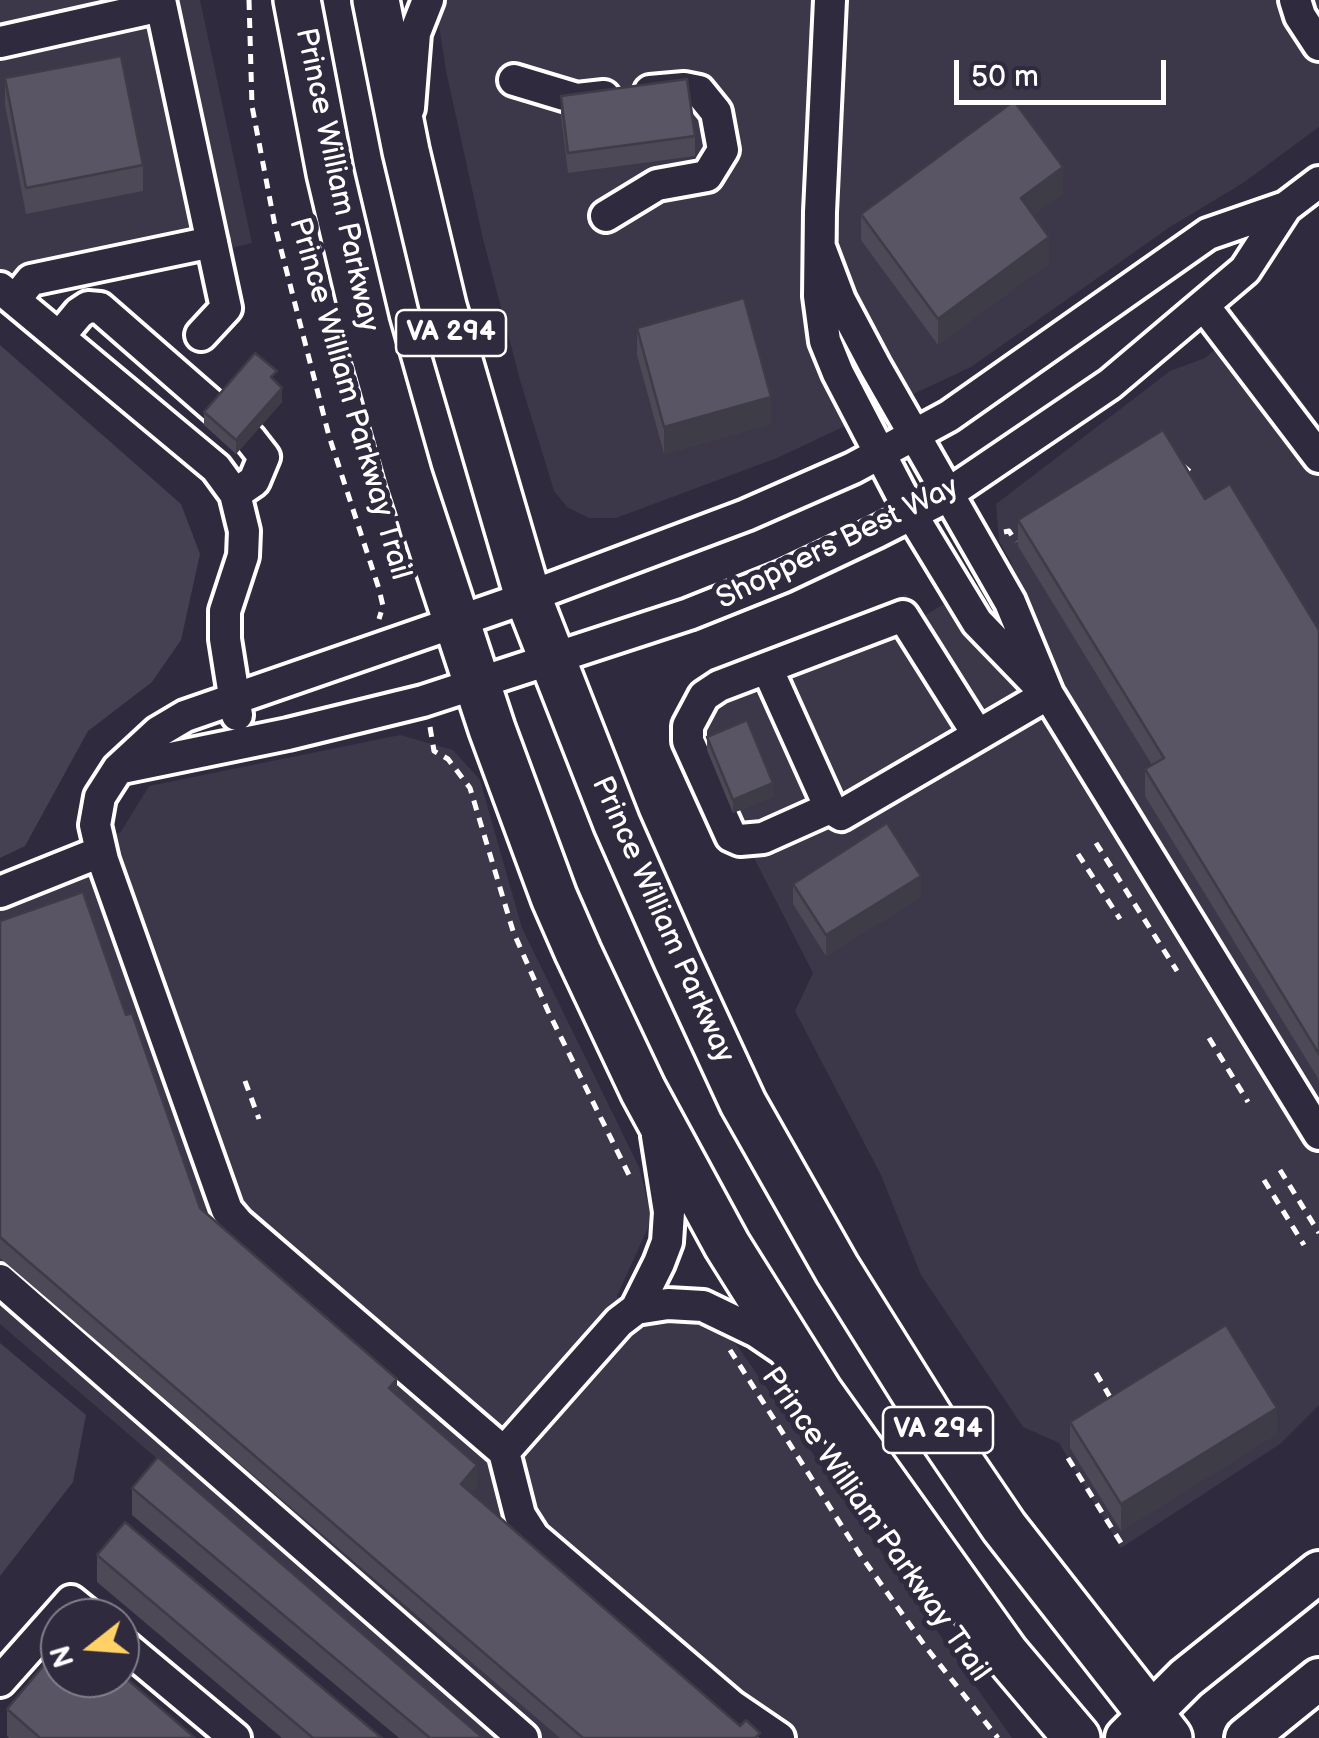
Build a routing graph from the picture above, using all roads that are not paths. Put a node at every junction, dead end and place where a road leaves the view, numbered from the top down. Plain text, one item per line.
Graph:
1 (297, 0) edge
2 (376, 0) edge
3 (428, 0) edge
4 (830, 0) edge
5 (1295, 0) edge
6 (160, 3) edge
7 (0, 42) edge
8 (1319, 45) edge
9 (514, 80) dead end
10 (406, 151) junction
11 (1319, 182) edge
12 (1286, 207) junction
13 (606, 216) dead end
14 (212, 242) junction
15 (820, 247) junction
16 (8, 294) edge
17 (1205, 307) junction
18 (202, 335) dead end
19 (59, 337) junction
20 (218, 410) edge
21 (914, 436) junction
22 (250, 438) edge
23 (880, 454) junction
24 (1319, 456) edge
25 (235, 494) junction
26 (948, 495) junction
27 (912, 514) junction
28 (528, 597) junction
29 (457, 622) junction
30 (552, 659) junction
31 (767, 668) junction
32 (477, 682) junction
33 (1048, 694) junction
34 (232, 700) junction
35 (978, 736) junction
36 (244, 742) junction
37 (118, 769) junction
38 (830, 808) junction
39 (100, 852) junction
40 (0, 892) edge
41 (650, 1104) junction
42 (1319, 1134) edge
43 (0, 1280) edge
44 (636, 1309) junction
45 (800, 1362) junction
46 (504, 1452) junction
47 (1319, 1572) edge
48 (40, 1636) edge
49 (140, 1659) edge
50 (1319, 1678) edge
51 (0, 1681) edge
52 (1148, 1730) edge
53 (236, 1738) edge
54 (523, 1738) edge
55 (779, 1738) edge
56 (1077, 1738) edge
57 (1246, 1738) edge

1 - 29 highway, Prince William Parkway / VA 294
2 - 10 highway, Prince William Parkway / VA 294
3 - 10 street
4 - 15 street
5 - 8 street
6 - 7 street
6 - 14 street
9 - 13 street
10 - 28 highway, Prince William Parkway / VA 294
11 - 12 street, Shoppers Best Way
12 - 17 street, Shoppers Best Way
12 - 21 street, Shoppers Best Way
14 - 16 street
14 - 18 street
15 - 21 street
15 - 23 street
16 - 19 street
17 - 24 street
17 - 26 street, Shoppers Best Way
19 - 20 street
19 - 25 street
21 - 23 street, Shoppers Best Way
21 - 26 street
22 - 25 street
23 - 27 street
23 - 28 street, Shoppers Best Way
25 - 34 street
26 - 27 street, Shoppers Best Way
26 - 33 street
27 - 30 street, Shoppers Best Way
27 - 33 street
28 - 29 street, Shoppers Best Way
28 - 30 highway, Prince William Parkway / VA 294
29 - 32 highway, Prince William Parkway / VA 294
29 - 34 street, Shoppers Best Way
30 - 32 street, Shoppers Best Way
30 - 52 highway, Prince William Parkway / VA 294
31 - 35 street
31 - 38 street
31 - 38 street
32 - 36 street, Shoppers Best Way
32 - 41 highway, Prince William Parkway / VA 294
33 - 35 street
33 - 42 street
34 - 36 street
34 - 37 street, Shoppers Best Way
35 - 38 street
36 - 37 street, Shoppers Best Way
37 - 39 street
39 - 40 street
39 - 46 street
41 - 44 street
41 - 45 highway, Prince William Parkway / VA 294
43 - 54 street
44 - 45 street
44 - 46 street
45 - 56 highway, Prince William Parkway / VA 294
46 - 55 street
47 - 52 main road
48 - 51 street
49 - 53 street
50 - 57 main road

